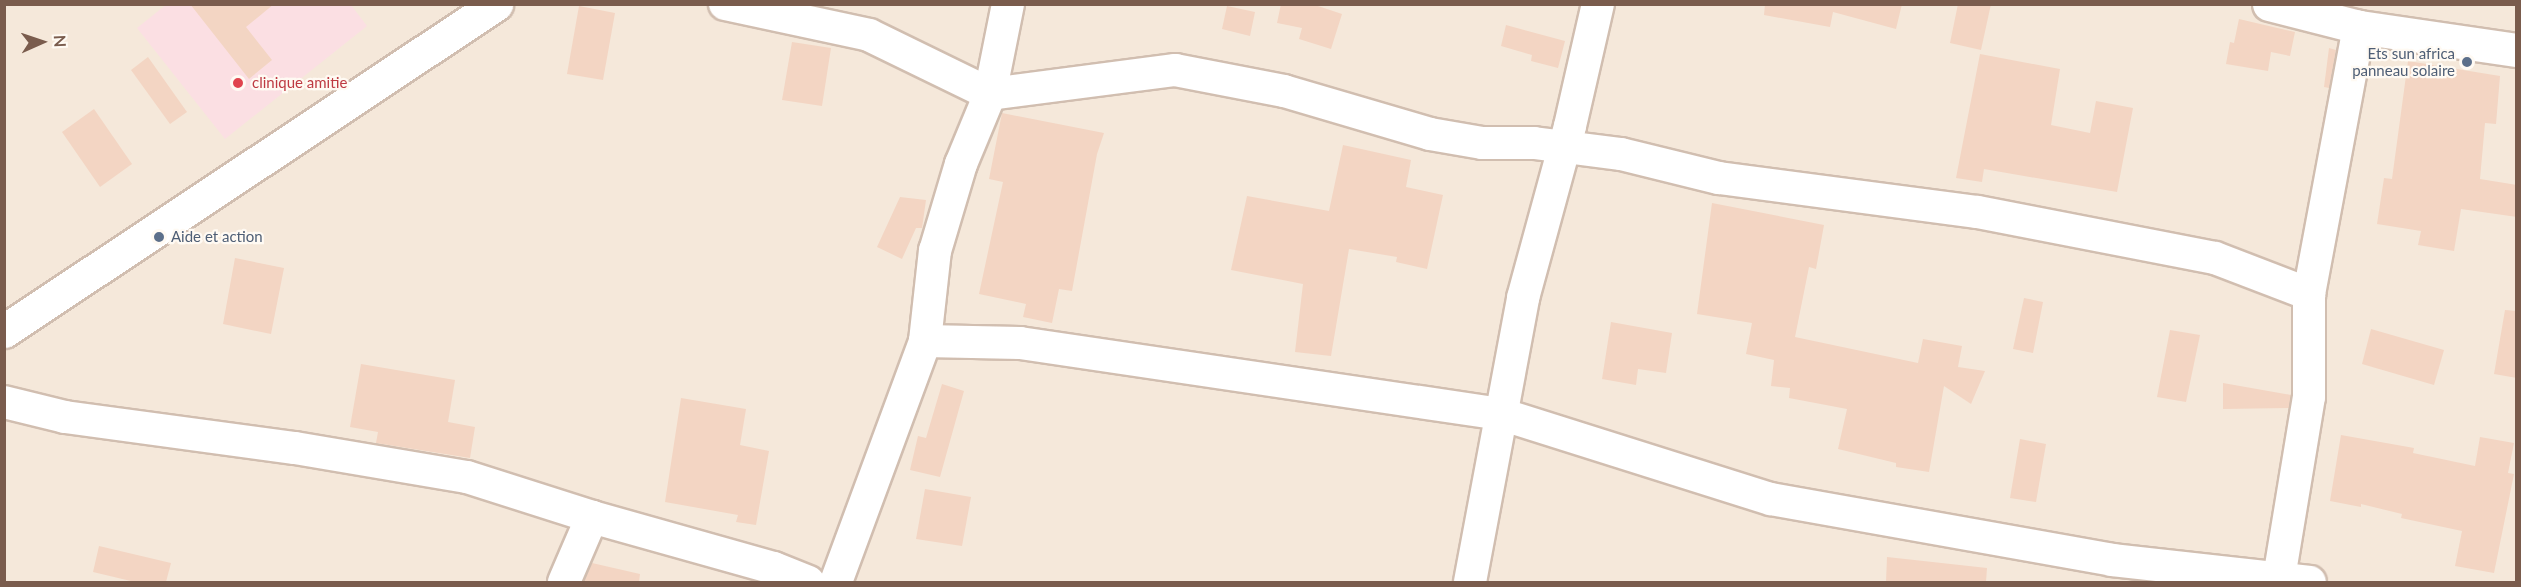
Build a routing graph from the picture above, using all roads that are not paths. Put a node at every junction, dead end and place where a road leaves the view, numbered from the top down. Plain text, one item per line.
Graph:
1 (496, 4) edge
2 (725, 4) edge
3 (1008, 4) edge
4 (1598, 4) edge
5 (2269, 4) edge
6 (2359, 27) junction
7 (2517, 50) edge
8 (990, 94) junction
9 (1562, 146) junction
10 (2309, 294) junction
11 (4, 331) edge
12 (925, 341) junction
13 (4, 402) edge
14 (1501, 414) junction
15 (592, 517) junction
16 (2229, 578) edge
17 (2279, 578) junction
18 (564, 582) edge
19 (808, 582) edge
20 (836, 582) edge
21 (1470, 582) edge
22 (2310, 582) edge

1 - 11 street
2 - 8 street
3 - 8 street
4 - 9 street
5 - 6 street
6 - 7 street
6 - 10 street
8 - 9 street
8 - 12 street
9 - 10 street
9 - 14 street
10 - 17 street
12 - 14 street
12 - 20 street
13 - 15 street
14 - 16 street
14 - 21 street
15 - 18 street
15 - 19 street
16 - 17 street
17 - 22 street

